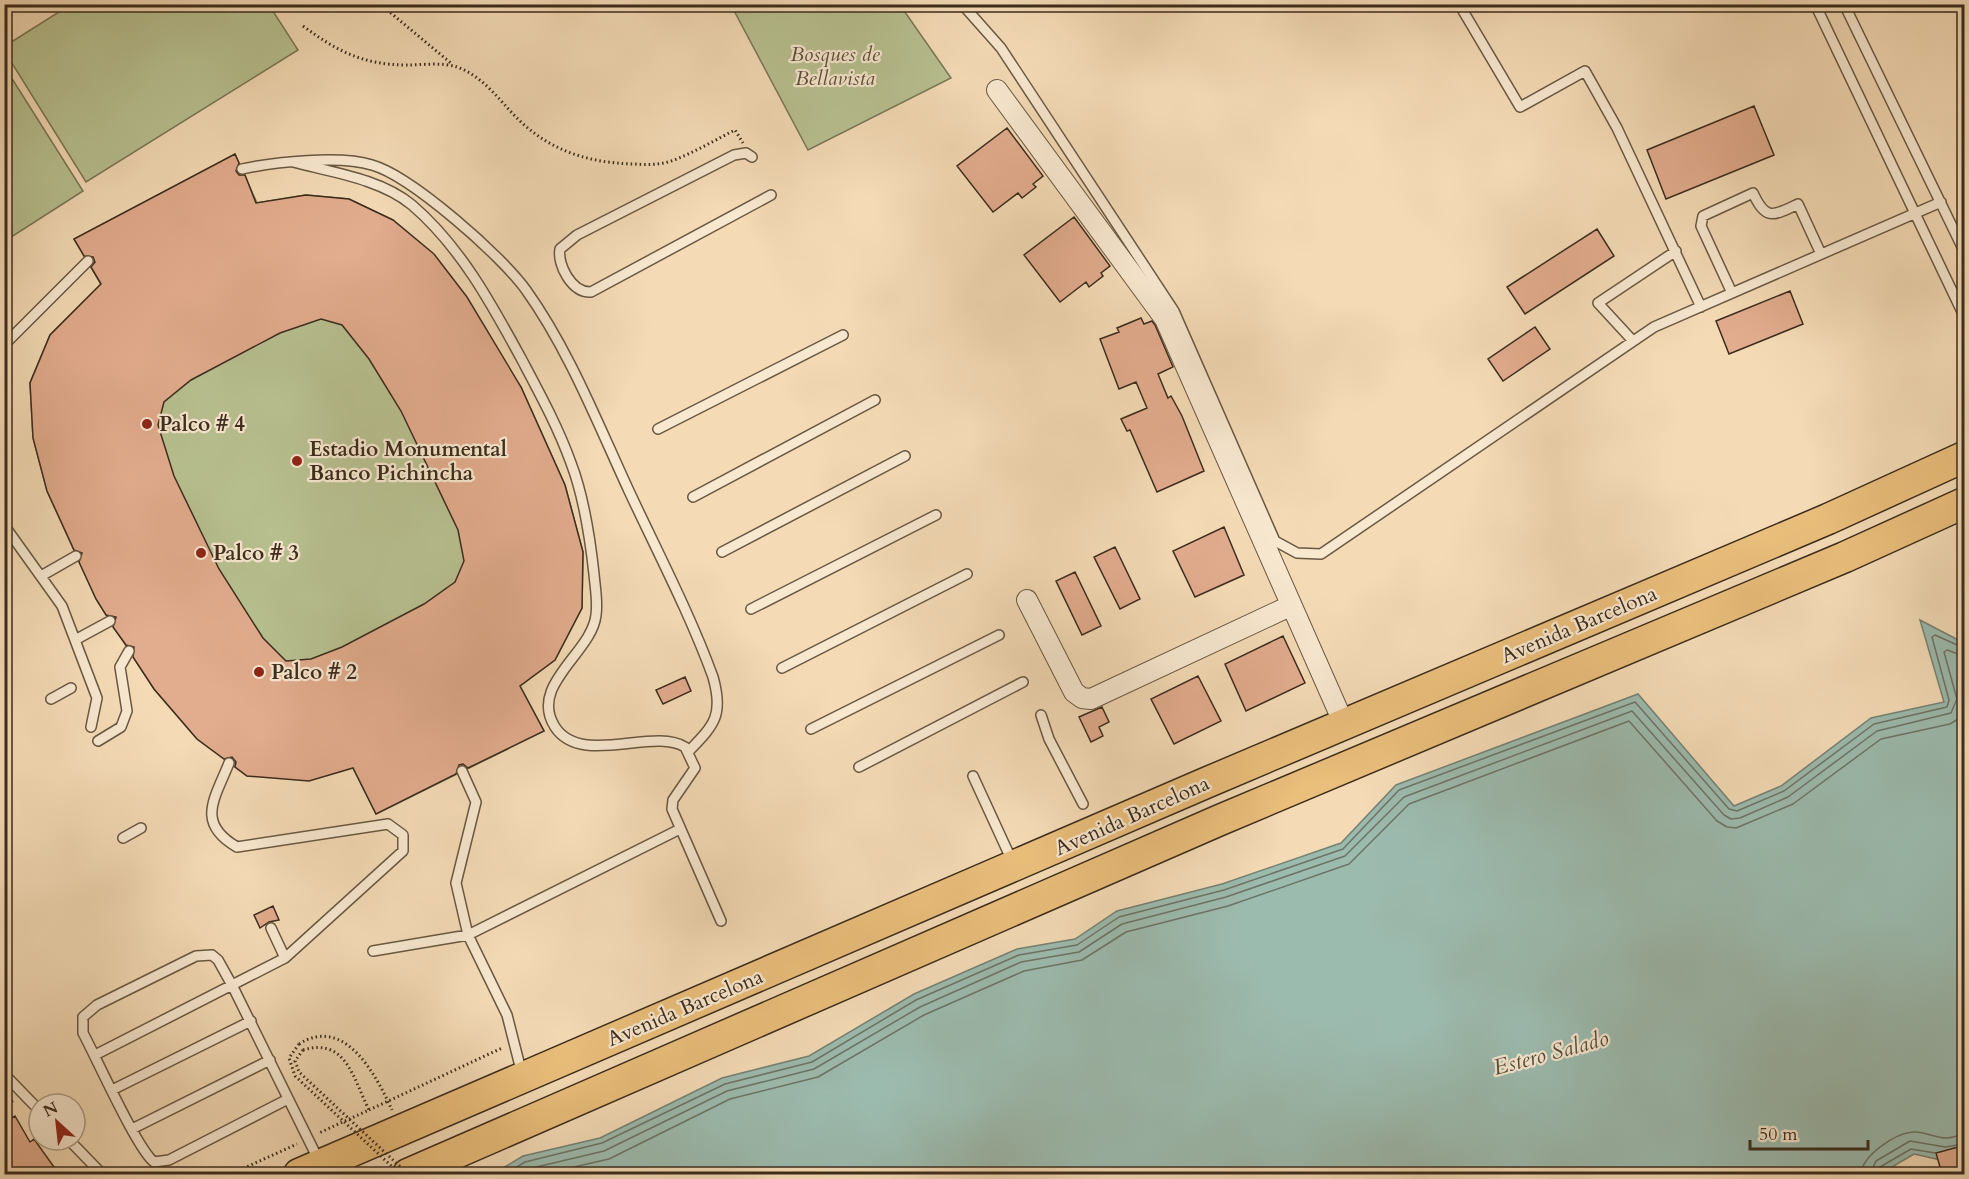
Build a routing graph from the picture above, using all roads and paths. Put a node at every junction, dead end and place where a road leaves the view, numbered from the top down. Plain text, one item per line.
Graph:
1 (380, 4) edge
2 (962, 4) edge
3 (1459, 4) edge
4 (1815, 4) edge
5 (1844, 4) edge
6 (303, 26) dead end
7 (454, 66) junction
8 (997, 90) dead end
9 (752, 157) joint
10 (293, 162) junction
11 (242, 169) dead end
12 (771, 195) dead end
13 (1941, 202) junction
14 (1916, 212) junction
15 (1676, 251) junction
16 (1965, 251) edge
17 (1821, 254) junction
18 (88, 261) dead end
19 (1732, 293) junction
20 (1701, 307) junction
21 (1965, 316) edge
22 (843, 334) dead end
23 (1633, 341) junction
24 (4, 345) edge
25 (875, 400) dead end
26 (658, 429) dead end
27 (905, 456) dead end
28 (1965, 457) edge
29 (693, 497) dead end
30 (1965, 502) edge
31 (936, 515) dead end
32 (4, 525) edge
33 (722, 552) dead end
34 (76, 556) dead end
35 (967, 574) dead end
36 (40, 576) junction
37 (1028, 600) dead end
38 (1290, 606) junction
39 (751, 609) dead end
40 (110, 621) dead end
41 (999, 635) dead end
42 (75, 640) junction
43 (129, 651) dead end
44 (782, 668) dead end
45 (1023, 682) dead end
46 (71, 688) dead end
47 (51, 699) dead end
48 (1041, 715) dead end
49 (1344, 724) junction
50 (91, 727) dead end
51 (811, 729) dead end
52 (98, 741) dead end
53 (688, 752) junction
54 (229, 763) dead end
55 (859, 767) dead end
56 (462, 771) dead end
57 (973, 776) dead end
58 (1208, 782) junction
59 (1165, 802) junction
60 (1083, 804) dead end
61 (1220, 820) junction
62 (141, 828) dead end
63 (680, 829) junction
64 (123, 838) dead end
65 (1178, 839) junction
66 (1015, 868) junction
67 (721, 921) dead end
68 (271, 928) dead end
69 (468, 935) junction
70 (373, 951) dead end
71 (285, 958) junction
72 (777, 970) junction
73 (746, 982) junction
74 (233, 987) junction
75 (793, 1005) junction
76 (758, 1020) junction
77 (251, 1021) junction
78 (502, 1048) dead end
79 (95, 1055) junction
80 (270, 1060) junction
81 (560, 1062) junction
82 (4, 1074) edge
83 (523, 1077) junction
84 (112, 1090) junction
85 (27, 1098) edge
86 (288, 1100) junction
87 (388, 1101) junction
88 (570, 1103) junction
89 (369, 1110) junction
90 (393, 1112) dead end
91 (538, 1118) junction
92 (132, 1129) junction
93 (307, 1139) junction
94 (81, 1152) edge
95 (321, 1169) edge
96 (102, 1174) edge
97 (231, 1174) edge
98 (400, 1174) edge
99 (408, 1174) edge

1 - 7 path
2 - 23 lane
3 - 15 lane
4 - 14 lane
5 - 13 lane
6 - 7 path
7 - 9 path
8 - 38 street
9 - 12 lane
10 - 11 lane
10 - 53 lane
10 - 53 lane
13 - 14 lane
13 - 16 lane
14 - 17 lane
14 - 21 lane
15 - 20 lane
15 - 23 lane
17 - 19 lane
17 - 19 lane
18 - 24 lane
19 - 20 lane
20 - 23 lane
22 - 26 lane
25 - 29 lane
27 - 33 lane
28 - 49 main road, Avenida Barcelona
30 - 61 main road, Avenida Barcelona
31 - 39 lane
32 - 36 lane
34 - 36 lane
35 - 44 lane
36 - 42 lane
37 - 38 street
38 - 49 street
40 - 42 lane
41 - 51 lane
42 - 50 lane
43 - 52 lane
45 - 55 lane
46 - 47 lane
48 - 60 lane
49 - 58 main road, Avenida Barcelona
53 - 63 lane
54 - 71 lane
56 - 69 lane
57 - 66 lane
58 - 59 main road, Avenida Barcelona
58 - 61 main road
59 - 65 main road
59 - 66 main road, Avenida Barcelona
61 - 65 main road, Avenida Barcelona
62 - 64 lane
63 - 67 lane
63 - 69 lane
65 - 75 main road, Avenida Barcelona
66 - 72 main road, Avenida Barcelona
68 - 71 lane
69 - 70 lane
69 - 83 lane
71 - 74 lane
72 - 73 main road, Avenida Barcelona
72 - 75 main road
73 - 76 main road
73 - 81 main road, Avenida Barcelona
74 - 77 lane
74 - 79 lane
74 - 79 lane
75 - 76 main road, Avenida Barcelona
76 - 88 main road, Avenida Barcelona
77 - 80 lane
77 - 84 lane
78 - 87 path
79 - 84 lane
80 - 86 lane
80 - 92 lane
81 - 83 main road, Avenida Barcelona
81 - 88 main road
82 - 85 lane
83 - 91 main road
83 - 95 main road, Avenida Barcelona
84 - 92 lane
86 - 92 lane
86 - 93 lane
87 - 89 path
87 - 90 path
87 - 98 path, bridge
88 - 91 main road, Avenida Barcelona
89 - 93 path
89 - 99 path, bridge
91 - 99 main road, Avenida Barcelona
93 - 95 lane
93 - 97 path
94 - 96 lane

